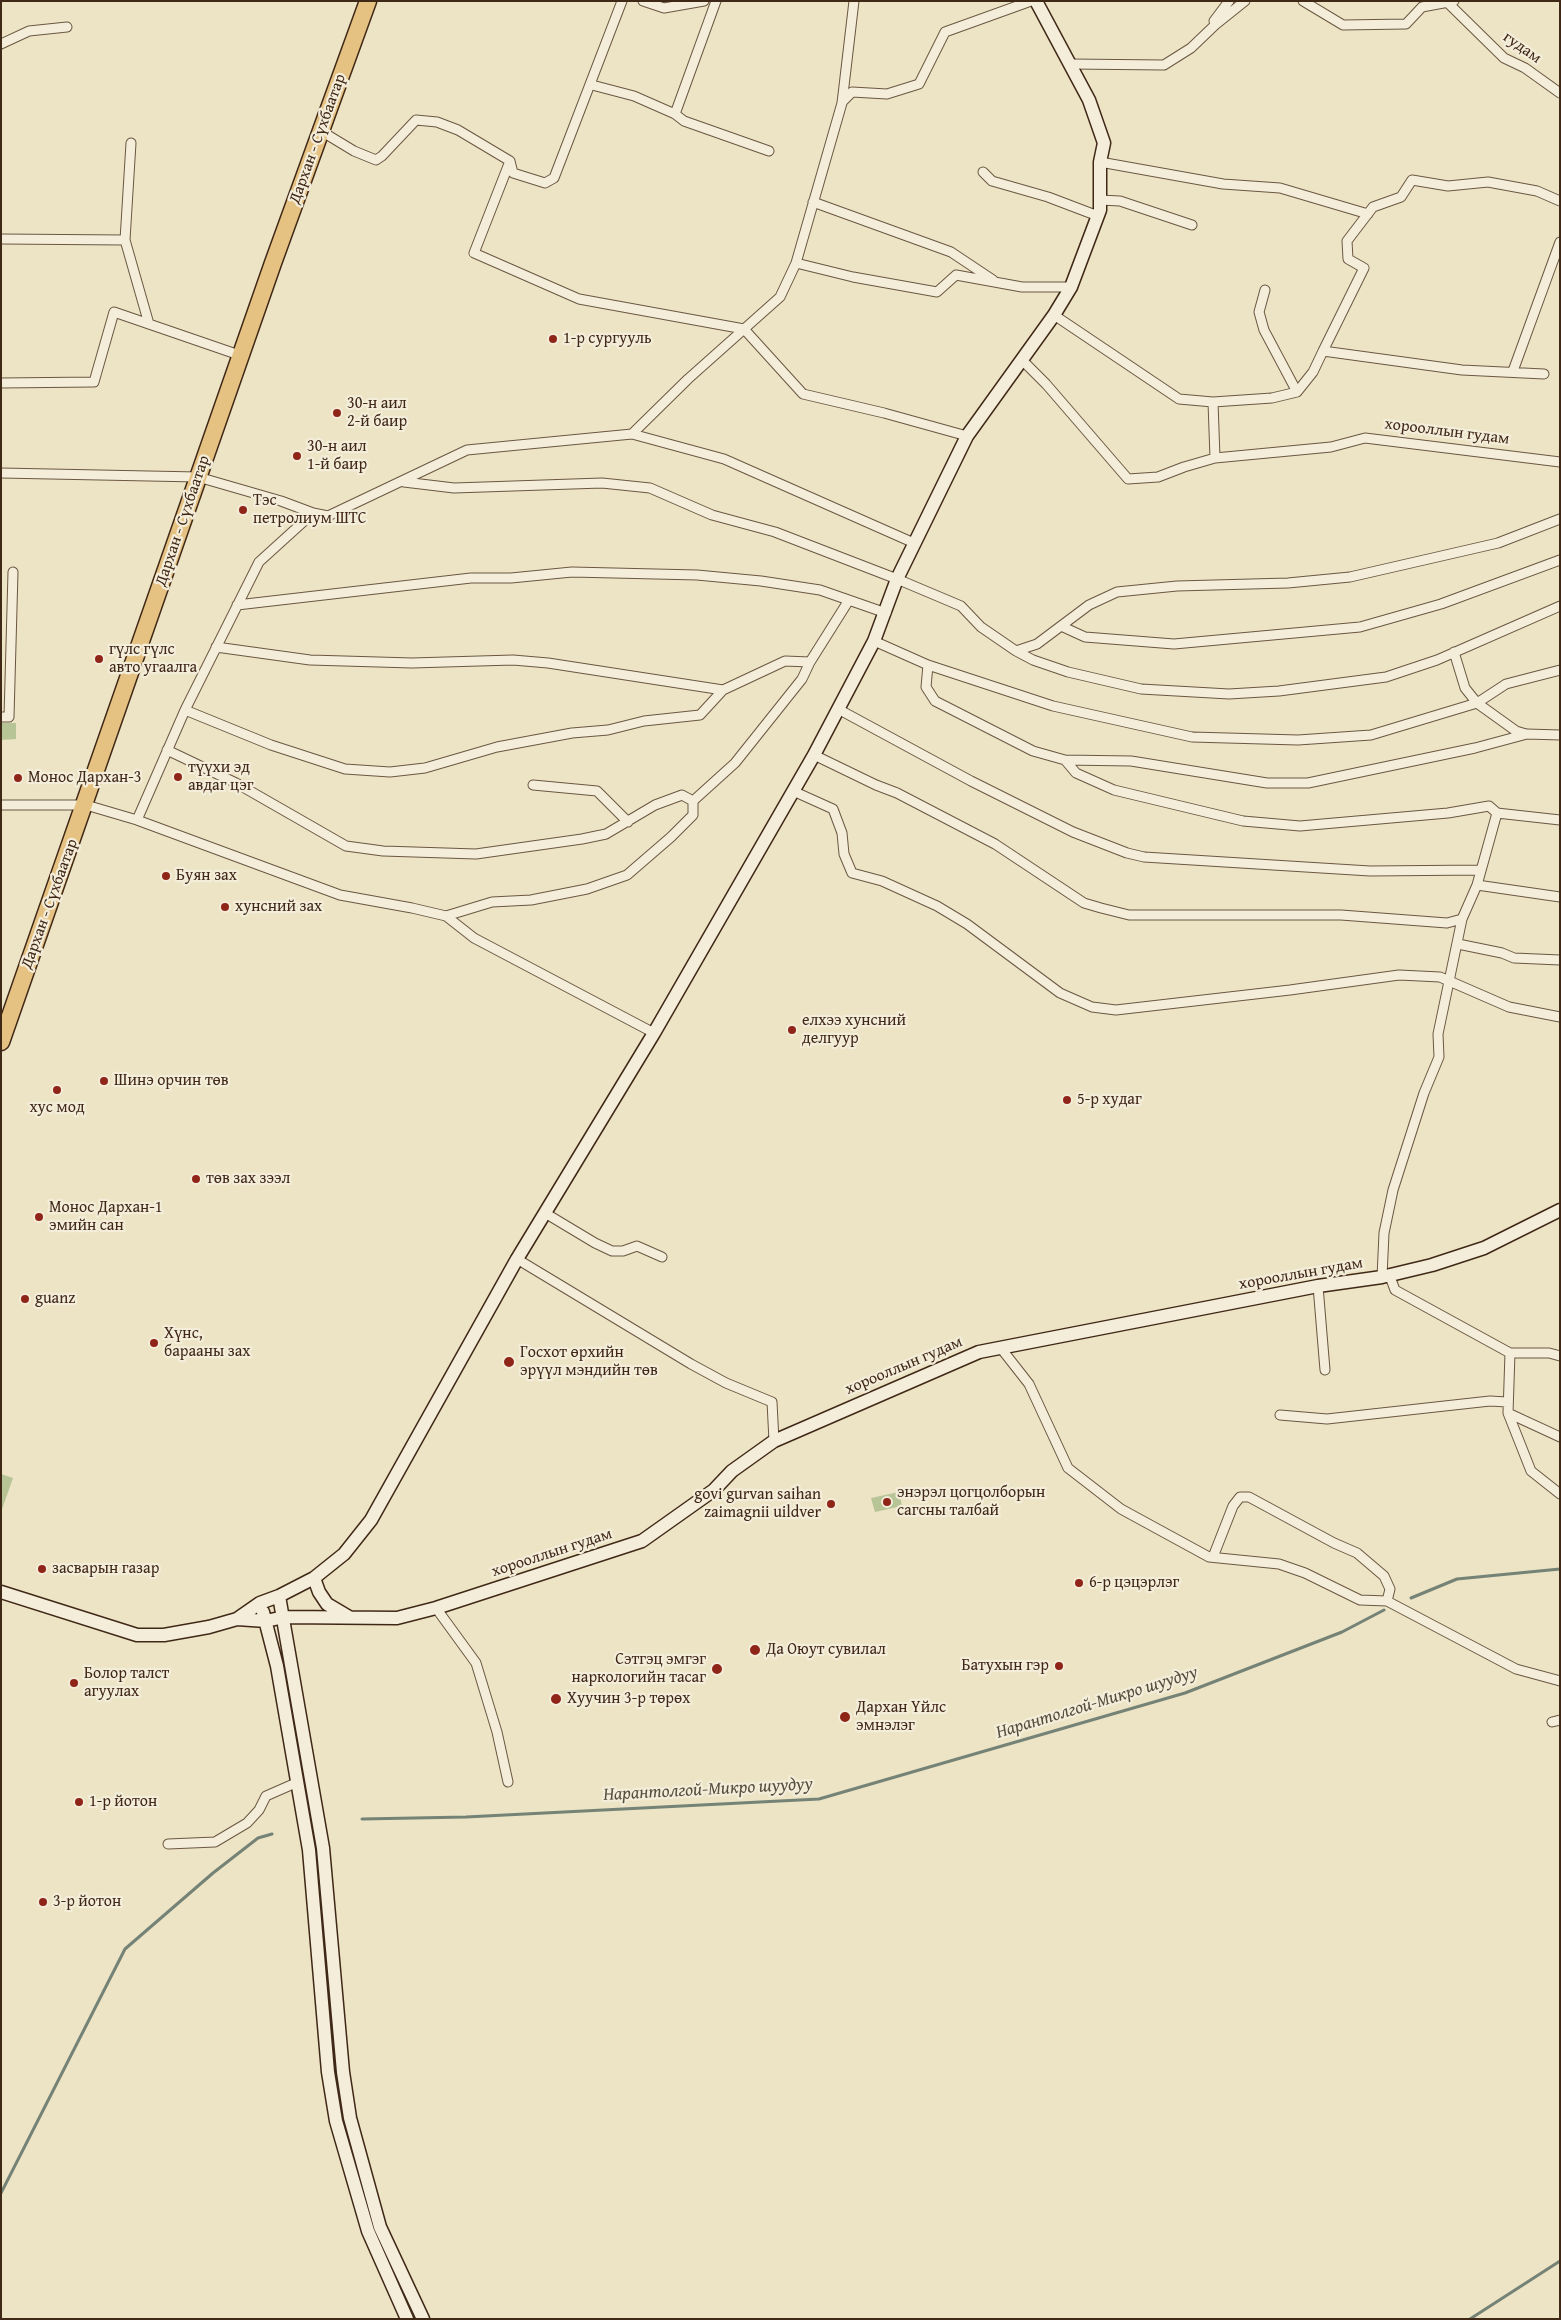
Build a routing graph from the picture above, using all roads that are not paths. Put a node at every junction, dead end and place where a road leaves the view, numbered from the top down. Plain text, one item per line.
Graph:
1 (368, 1) edge
2 (622, 1) edge
3 (643, 1) edge
4 (704, 1) edge
5 (716, 1) edge
6 (854, 1) edge
7 (1031, 1) edge
8 (1036, 1) edge
9 (1229, 1) edge
10 (1245, 1) edge
11 (1303, 1) edge
12 (1451, 2) edge
13 (67, 27) dead end
14 (1198, 42) junction
15 (1, 44) edge
16 (1070, 64) junction
17 (592, 85) junction
18 (1560, 93) edge
19 (842, 102) junction
20 (675, 114) junction
21 (321, 131) junction
22 (131, 143) dead end
23 (769, 151) dead end
24 (510, 161) junction
25 (1100, 162) junction
26 (983, 172) dead end
27 (1100, 200) junction
28 (1560, 201) edge
29 (813, 202) junction
30 (1368, 214) junction
31 (1098, 216) junction
32 (1192, 225) dead end
33 (1, 239) edge
34 (125, 240) junction
35 (1560, 242) edge
36 (796, 263) junction
37 (996, 282) junction
38 (1071, 287) junction
39 (1265, 290) dead end
40 (1054, 315) junction
41 (149, 324) junction
42 (744, 329) junction
43 (1323, 351) junction
44 (242, 356) junction
45 (1022, 360) junction
46 (1513, 371) junction
47 (1544, 374) dead end
48 (1, 383) edge
49 (1297, 392) junction
50 (1213, 402) junction
51 (632, 434) junction
52 (967, 436) junction
53 (1215, 458) junction
54 (1560, 462) edge
55 (1, 474) edge
56 (198, 477) junction
57 (404, 482) junction
58 (312, 513) junction
59 (1560, 519) edge
60 (914, 543) junction
61 (1560, 560) edge
62 (13, 572) dead end
63 (897, 579) junction
64 (849, 600) junction
65 (237, 605) junction
66 (1560, 606) edge
67 (886, 613) junction
68 (1061, 626) junction
69 (874, 641) junction
70 (216, 647) junction
71 (1016, 651) junction
72 (1454, 652) junction
73 (810, 662) junction
74 (928, 665) junction
75 (1560, 670) edge
76 (723, 690) junction
77 (1477, 703) junction
78 (838, 709) junction
79 (185, 710) junction
80 (1, 717) edge
81 (1527, 734) junction
82 (1560, 735) edge
83 (167, 750) junction
84 (814, 755) junction
85 (1065, 760) junction
86 (533, 785) dead end
87 (793, 791) junction
88 (693, 801) junction
89 (1, 804) edge
90 (86, 805) junction
91 (1496, 813) junction
92 (137, 820) junction
93 (1560, 820) edge
94 (628, 822) junction
95 (1481, 870) junction
96 (1477, 885) junction
97 (1560, 897) edge
98 (446, 916) junction
99 (1462, 919) junction
100 (1458, 944) junction
101 (1560, 960) edge
102 (1448, 980) junction
103 (1560, 1017) edge
104 (654, 1033) junction
105 (1, 1042) edge
106 (1560, 1210) edge
107 (545, 1213) junction
108 (662, 1257) dead end
109 (517, 1259) junction
110 (1386, 1275) junction
111 (1318, 1286) junction
112 (1000, 1348) junction
113 (1510, 1353) junction
114 (1560, 1356) edge
115 (1325, 1370) dead end
116 (1507, 1402) junction
117 (1508, 1413) junction
118 (1280, 1415) dead end
119 (1560, 1437) edge
120 (774, 1442) junction
121 (1560, 1494) edge
122 (1213, 1557) junction
123 (314, 1578) junction
124 (1, 1592) edge
125 (279, 1596) junction
126 (1387, 1602) junction
127 (260, 1603) junction
128 (436, 1608) junction
129 (284, 1617) junction
130 (237, 1619) junction
131 (351, 1619) junction
132 (266, 1621) junction
133 (1560, 1681) edge
134 (298, 1782) junction
135 (508, 1782) dead end
136 (168, 1844) dead end
137 (407, 2319) edge
138 (423, 2319) edge

1 - 21 highway, Дархан - Сүхбаатар
2 - 17 street
3 - 4 street
5 - 20 street
6 - 19 street
7 - 19 street
8 - 16 street
9 - 14 street
10 - 14 street
11 - 12 street
12 - 18 street, гудам
13 - 15 street
14 - 16 street
16 - 25 street
17 - 20 street
17 - 24 street
19 - 29 street
20 - 23 street
21 - 24 street
21 - 44 highway, Дархан - Сүхбаатар
22 - 34 street
24 - 42 street
25 - 27 street
25 - 30 street
26 - 31 street
27 - 31 street
27 - 32 street
28 - 30 street
29 - 36 street
29 - 37 street
30 - 43 street
31 - 38 street
33 - 34 street
34 - 41 street
35 - 46 street
36 - 37 street
36 - 42 street
37 - 38 street
38 - 40 street
39 - 49 street
40 - 45 street
40 - 50 street
41 - 44 street
41 - 48 street
42 - 51 street
42 - 52 street
43 - 46 street
43 - 49 street
44 - 56 highway, Дархан - Сүхбаатар
45 - 52 street
45 - 53 street, хорооллын гудам
46 - 47 street
49 - 50 street
50 - 53 street
51 - 57 street
51 - 60 street
52 - 60 street
53 - 54 street, хорооллын гудам
55 - 56 street
56 - 58 street
56 - 90 highway, Дархан - Сүхбаатар
57 - 58 street
57 - 63 street
58 - 65 street
59 - 68 street
60 - 63 street
61 - 68 street
62 - 80 street
63 - 67 street
63 - 71 street
64 - 65 street
64 - 67 street
64 - 73 street
65 - 70 street
66 - 72 street
67 - 69 street
68 - 71 street
69 - 74 street
69 - 78 street
70 - 76 street
70 - 79 street
71 - 72 street
72 - 77 street
73 - 76 street
73 - 88 street
74 - 77 street
74 - 85 street
75 - 77 street
76 - 79 street
77 - 81 street
78 - 84 street
78 - 95 street
79 - 83 street
81 - 82 street
81 - 85 street
83 - 92 street
83 - 94 street
84 - 87 street
84 - 99 street
85 - 91 street
86 - 94 street
87 - 102 street
87 - 104 street
88 - 94 street
88 - 98 street
89 - 90 street
90 - 92 street
90 - 105 highway, Дархан - Сүхбаатар
91 - 93 street
91 - 95 street
92 - 98 street
95 - 96 street
96 - 97 street
96 - 99 street
98 - 104 street
99 - 100 street
100 - 101 street
100 - 102 street
102 - 103 street
102 - 110 street
104 - 107 street
106 - 110 street, хорооллын гудам
107 - 108 street
107 - 109 street
109 - 120 street
109 - 123 street
110 - 111 street, хорооллын гудам
110 - 113 street
111 - 112 street, хорооллын гудам
111 - 115 street
112 - 120 street, хорооллын гудам
112 - 122 street
113 - 114 street
113 - 116 street
116 - 117 street
116 - 118 street
117 - 119 street
117 - 121 street
120 - 128 street, хорооллын гудам
122 - 126 street
122 - 126 street
123 - 125 street
123 - 131 street
124 - 130 street
125 - 127 street
125 - 129 street
126 - 133 street
127 - 130 street
127 - 132 street
128 - 131 street, хорооллын гудам
128 - 135 street
129 - 131 street, хорооллын гудам
129 - 132 street, хорооллын гудам
129 - 138 street
130 - 132 street, хорооллын гудам
132 - 134 street
134 - 136 street
134 - 137 street

